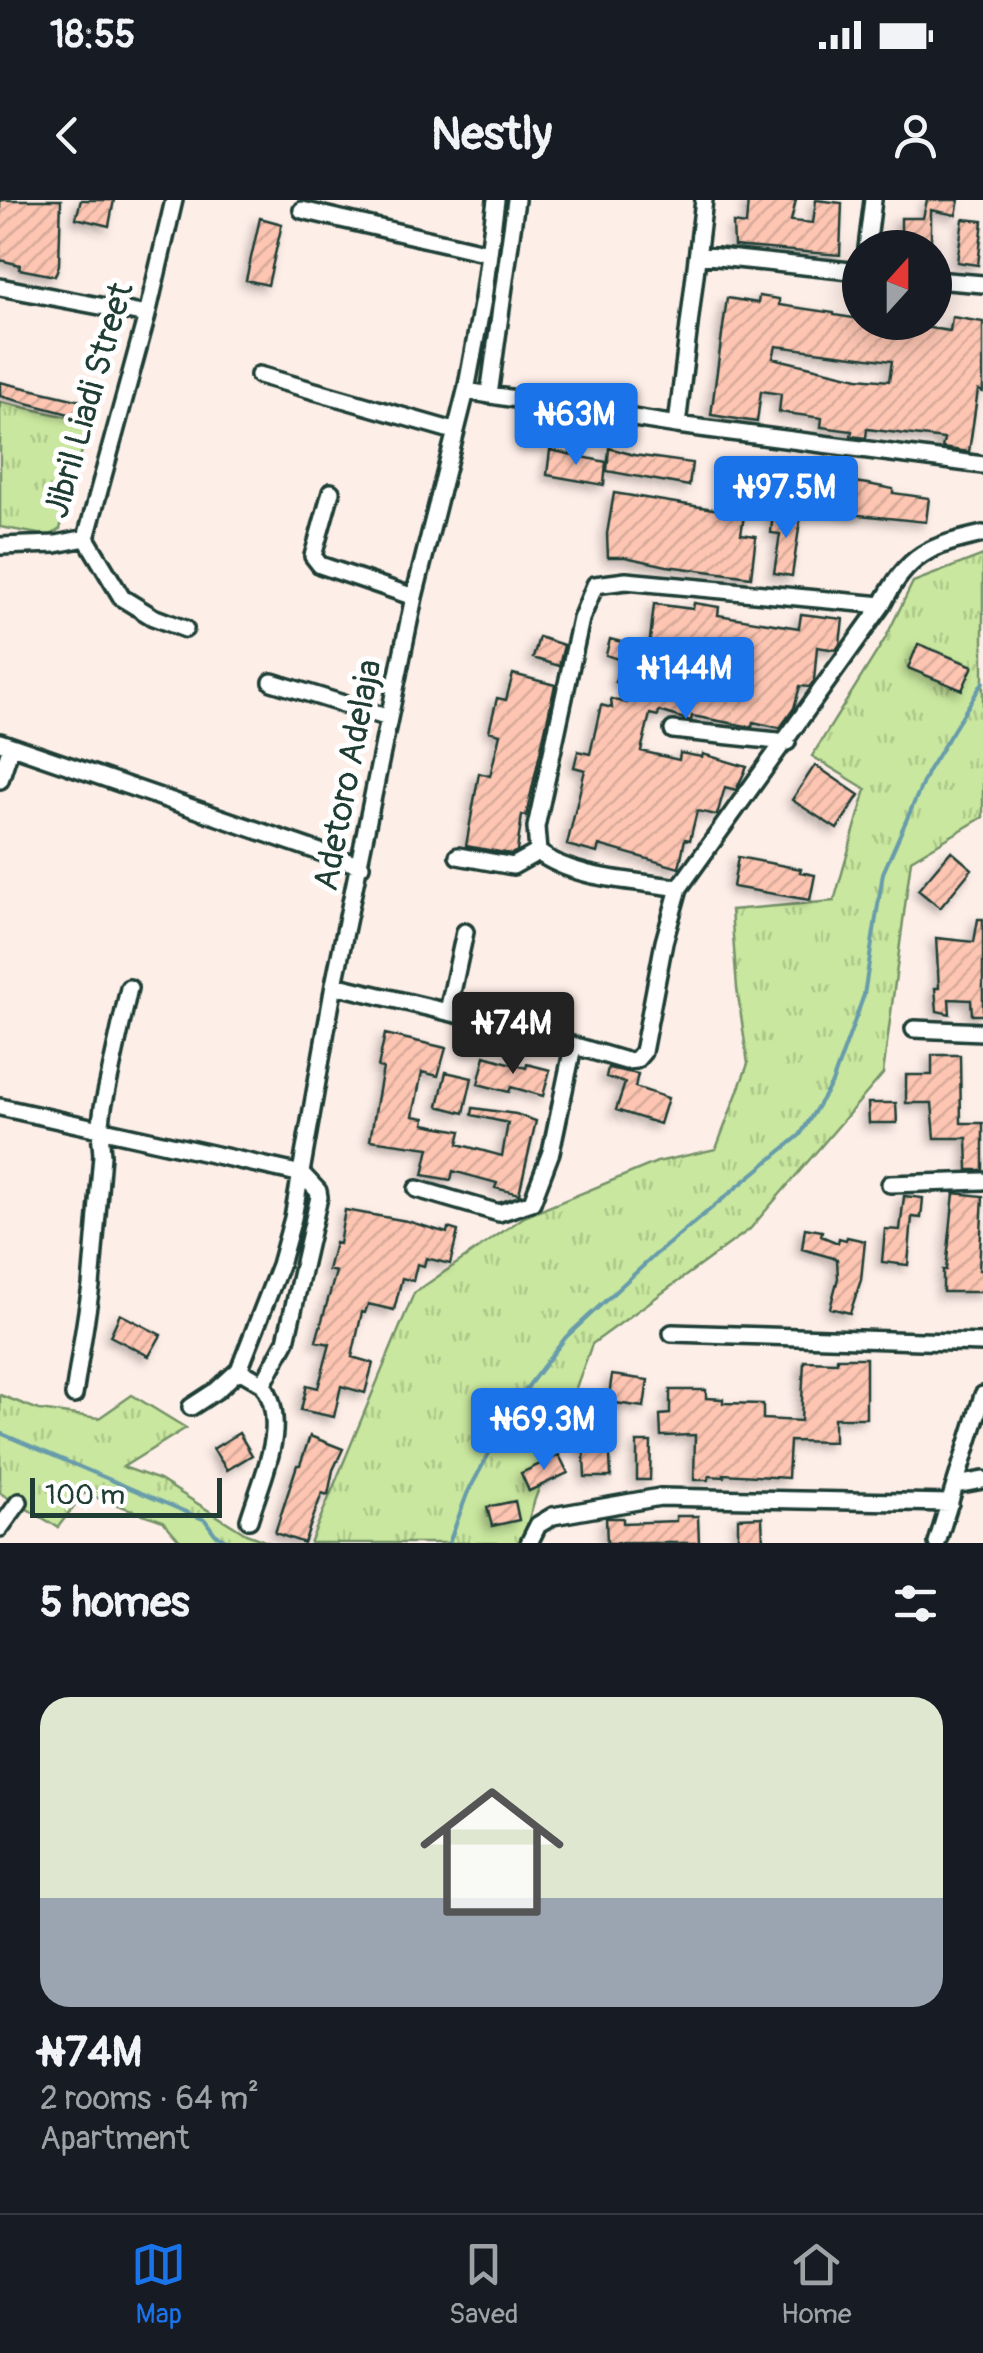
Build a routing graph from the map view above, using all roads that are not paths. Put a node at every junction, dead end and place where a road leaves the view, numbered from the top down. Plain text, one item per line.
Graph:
1 (174, 200) edge
2 (496, 200) edge
3 (516, 200) edge
4 (704, 200) edge
5 (873, 200) edge
6 (302, 210) dead end
7 (869, 230) edge
8 (488, 253) junction
9 (698, 255) junction
10 (842, 270) edge
11 (952, 281) edge
12 (983, 284) edge
13 (0, 286) edge
14 (147, 315) junction
15 (259, 375) dead end
16 (466, 391) junction
17 (490, 395) junction
18 (677, 425) junction
19 (454, 431) junction
20 (983, 465) edge
21 (331, 492) dead end
22 (983, 534) edge
23 (86, 538) junction
24 (0, 546) edge
25 (414, 597) junction
26 (882, 605) junction
27 (185, 629) dead end
28 (272, 682) dead end
29 (389, 718) junction
30 (673, 730) dead end
31 (787, 742) junction
32 (6, 744) edge
33 (0, 780) edge
34 (538, 852) junction
35 (458, 856) dead end
36 (361, 866) junction
37 (679, 888) junction
38 (465, 932) dead end
39 (334, 985) junction
40 (129, 988) dead end
41 (448, 1011) junction
42 (914, 1029) dead end
43 (983, 1032) edge
44 (573, 1046) junction
45 (0, 1107) edge
46 (100, 1131) junction
47 (302, 1174) junction
48 (983, 1181) edge
49 (890, 1184) dead end
50 (416, 1189) dead end
51 (672, 1333) dead end
52 (983, 1343) edge
53 (239, 1370) junction
54 (264, 1384) junction
55 (74, 1395) dead end
56 (983, 1395) edge
57 (192, 1406) dead end
58 (983, 1480) edge
59 (956, 1484) junction
60 (20, 1502) dead end
61 (950, 1503) junction
62 (249, 1520) dead end
63 (0, 1528) edge
64 (530, 1543) edge
65 (937, 1543) edge

1 - 14 street, Jibril Liadi Street
2 - 8 street, Adetoro Adelaja
3 - 17 street
4 - 9 street
5 - 7 street
6 - 8 street
8 - 16 street, Adetoro Adelaja
9 - 10 street
9 - 18 street
11 - 12 street
13 - 14 street
14 - 23 street, Jibril Liadi Street
15 - 19 street
16 - 17 street
16 - 19 street, Adetoro Adelaja
17 - 18 street
18 - 20 street
19 - 25 street, Adetoro Adelaja
21 - 25 street
22 - 26 street
23 - 24 street, Jibril Liadi Street
23 - 27 street
25 - 29 street, Adetoro Adelaja
26 - 31 street
26 - 34 street
28 - 29 street
29 - 36 street, Adetoro Adelaja
30 - 31 street
31 - 37 street
32 - 33 street
32 - 36 street
34 - 35 street
34 - 37 street
36 - 39 street, Adetoro Adelaja
37 - 44 street
38 - 41 street
39 - 41 street
39 - 47 street, Adetoro Adelaja
40 - 46 street
41 - 44 street
42 - 43 street
44 - 50 street
45 - 46 street
46 - 47 street
46 - 55 street
47 - 53 street, Adetoro Adelaja
47 - 54 street
48 - 49 street
51 - 52 street
53 - 54 street
53 - 57 street
54 - 62 street
56 - 59 street
58 - 59 street
59 - 61 street
60 - 63 street
61 - 64 street
61 - 65 street

